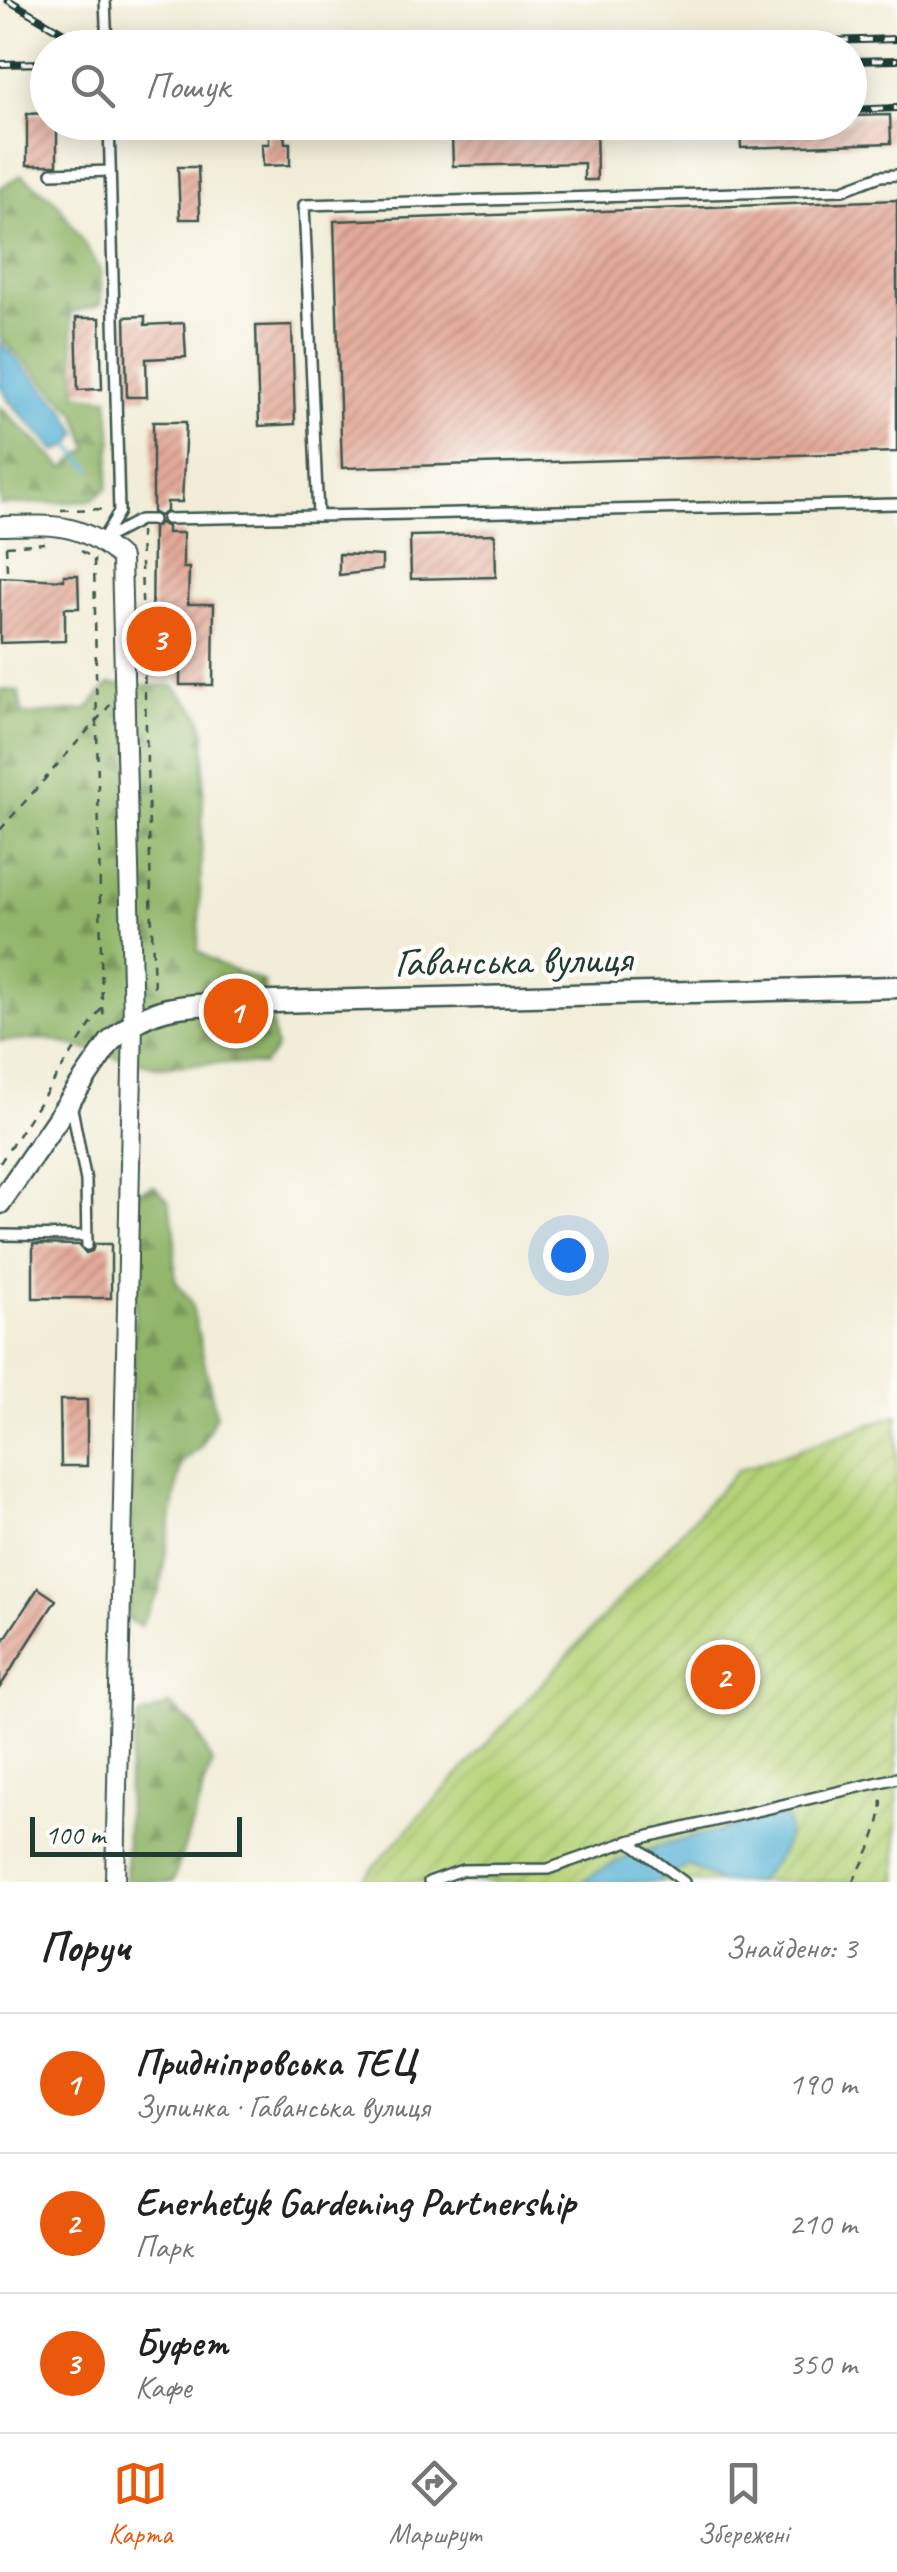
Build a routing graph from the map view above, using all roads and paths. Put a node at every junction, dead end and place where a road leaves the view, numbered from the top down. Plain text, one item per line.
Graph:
1 (106, 0) edge
2 (107, 30) edge
3 (109, 140) edge
4 (110, 171) junction
5 (52, 173) dead end
6 (897, 175) edge
7 (897, 504) edge
8 (318, 516) junction
9 (167, 519) dead end
10 (140, 520) junction
11 (153, 520) dead end
12 (2, 526) edge
13 (102, 540) junction
14 (56, 542) dead end
15 (6, 546) junction
16 (77, 548) dead end
17 (121, 558) junction
18 (94, 560) junction
19 (7, 570) dead end
20 (126, 688) junction
21 (99, 716) junction
22 (0, 830) edge
23 (897, 988) edge
24 (102, 1008) junction
25 (154, 1011) junction
26 (133, 1021) junction
27 (110, 1042) junction
28 (70, 1100) junction
29 (0, 1163) edge
30 (0, 1202) edge
31 (0, 1235) edge
32 (897, 1778) edge
33 (878, 1781) junction
34 (630, 1842) junction
35 (115, 1882) edge
36 (429, 1882) edge
37 (684, 1882) edge
38 (853, 1882) edge

1 - 2 lane
3 - 4 lane
4 - 5 lane
4 - 13 lane
6 - 8 lane
7 - 8 lane
8 - 9 lane
10 - 11 lane
10 - 13 lane
10 - 25 path
12 - 13 street
12 - 15 path
13 - 17 street
14 - 15 path
15 - 19 path
16 - 18 path
17 - 18 path
17 - 20 street
18 - 21 path
20 - 21 path
20 - 26 street
21 - 22 path
21 - 24 path
23 - 25 street, Гаванська вулиця
24 - 27 path
24 - 29 path
25 - 26 street, Гаванська вулиця
26 - 27 street, Гаванська вулиця
26 - 35 street
27 - 28 street, Гаванська вулиця
28 - 30 street, Гаванська вулиця
28 - 31 lane
32 - 33 lane
33 - 34 lane
33 - 38 path
34 - 36 lane
34 - 37 lane

